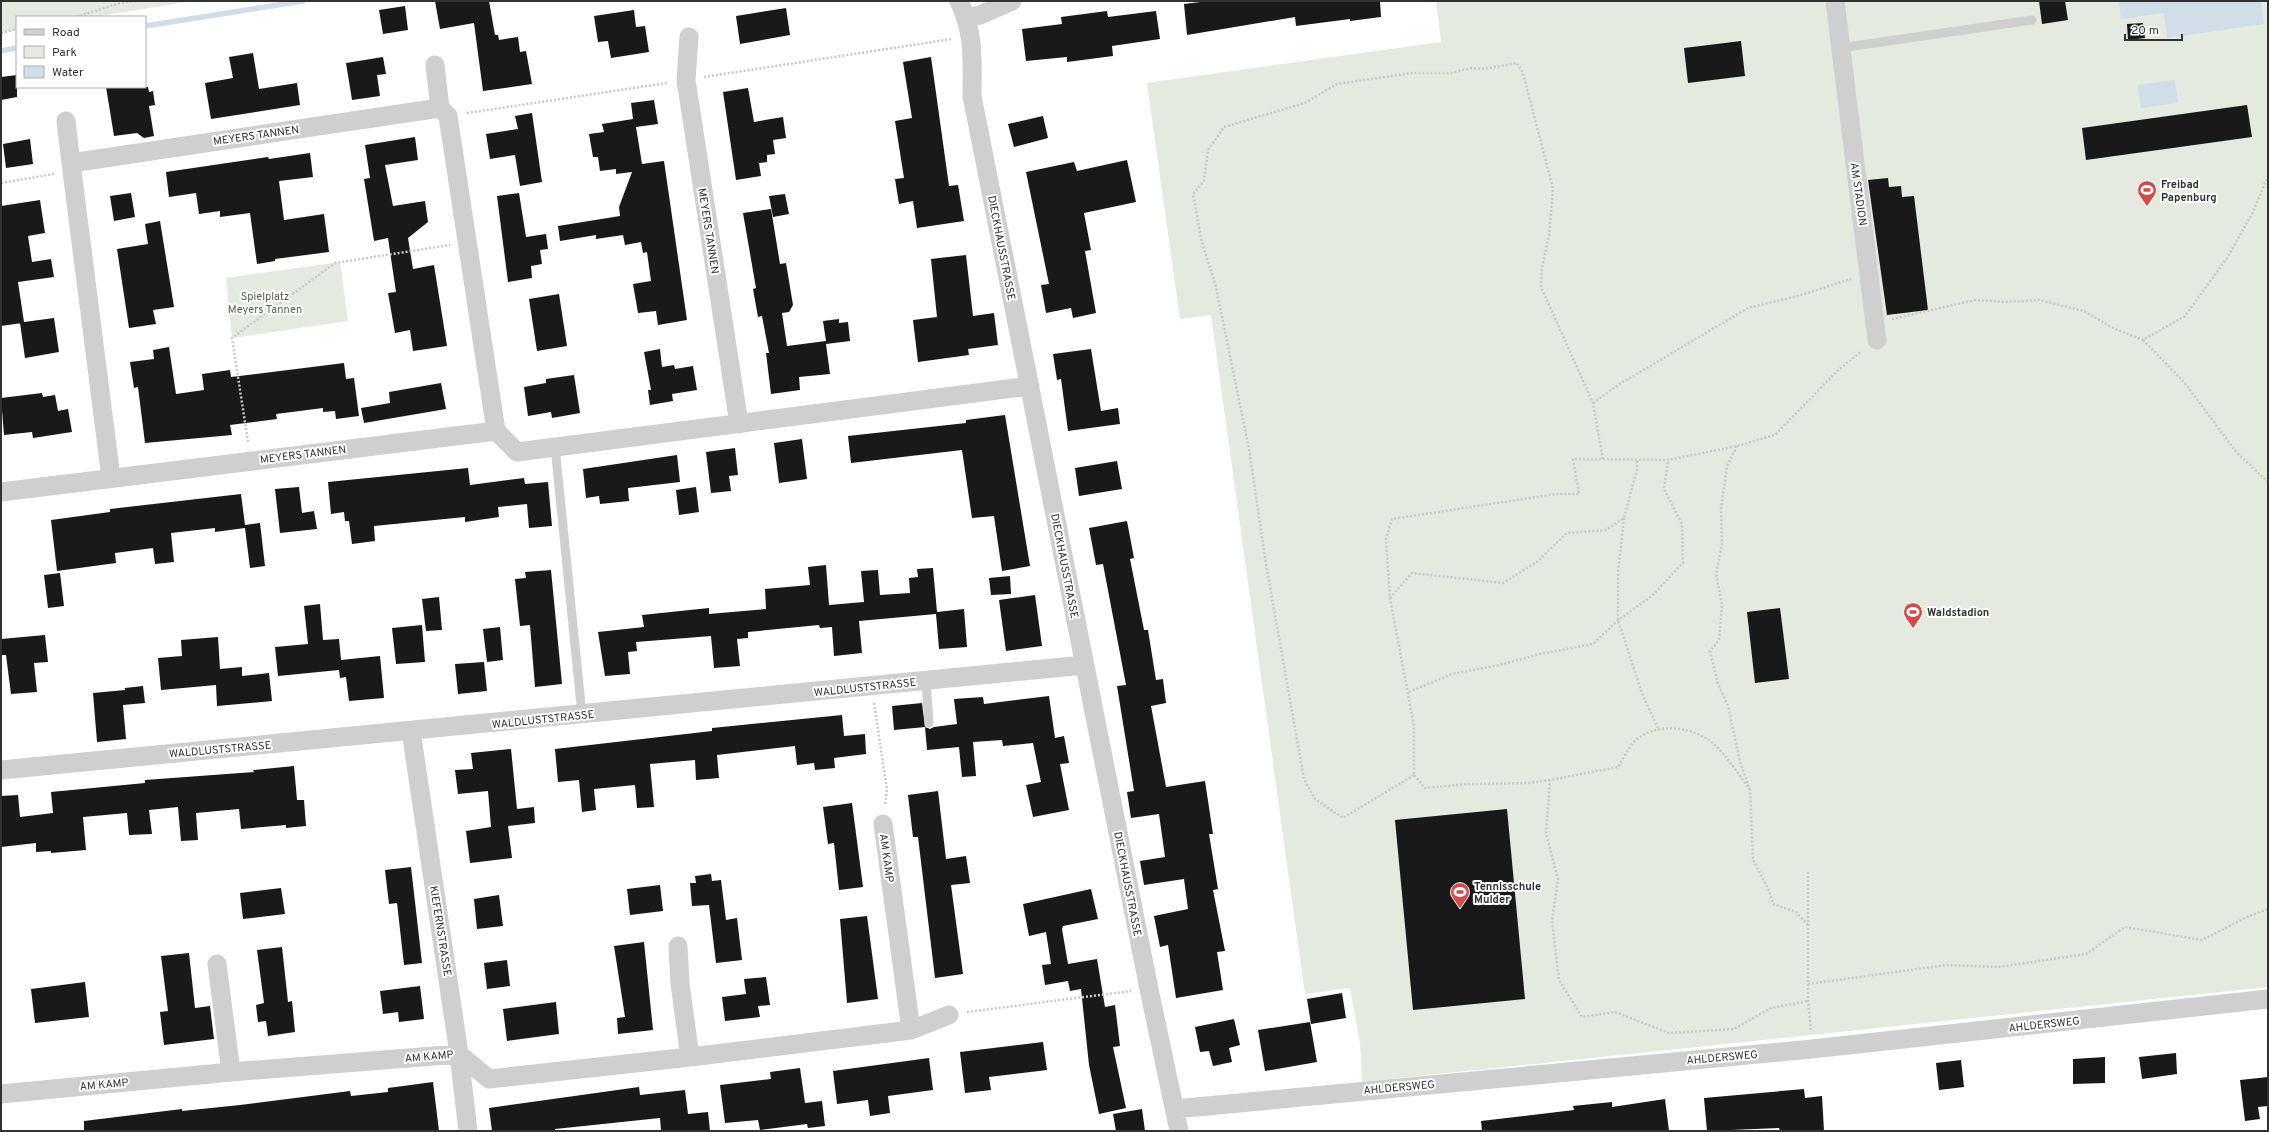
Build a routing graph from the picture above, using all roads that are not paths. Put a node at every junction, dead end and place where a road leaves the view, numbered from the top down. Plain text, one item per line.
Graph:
1 (959, 1) edge
2 (1012, 1) edge
3 (1835, 1) edge
4 (2032, 20) dead end
5 (969, 27) junction
6 (689, 37) dead end
7 (1840, 48) junction
8 (435, 65) dead end
9 (444, 112) junction
10 (66, 121) dead end
11 (72, 167) junction
12 (1876, 332) road end
13 (1030, 386) junction
14 (738, 424) junction
15 (496, 431) junction
16 (555, 447) junction
17 (111, 478) junction
18 (1, 492) edge
19 (1084, 665) junction
20 (926, 682) junction
21 (582, 715) junction
22 (929, 723) dead end
23 (411, 732) junction
24 (1, 770) edge
25 (882, 824) road end
26 (678, 946) dead end
27 (217, 964) dead end
28 (2268, 999) edge
29 (949, 1015) road end
30 (911, 1030) junction
31 (459, 1054) junction
32 (690, 1057) junction
33 (231, 1072) junction
34 (1, 1094) edge
35 (1175, 1109) junction
36 (468, 1131) edge
37 (1179, 1131) edge

1 - 5 street, DIECKHAUSSTRASSE
2 - 5 street
3 - 7 street, AM STADION
4 - 7 lane
5 - 13 street, DIECKHAUSSTRASSE
6 - 14 street, MEYERS TANNEN
7 - 12 street, AM STADION
8 - 9 street
9 - 11 street, MEYERS TANNEN
9 - 15 street
10 - 11 street
11 - 17 street
13 - 14 street
13 - 19 street, DIECKHAUSSTRASSE
14 - 16 street
15 - 16 street
15 - 17 street, MEYERS TANNEN
16 - 21 lane
17 - 18 street, MEYERS TANNEN
19 - 20 street, WALDLUSTSTRASSE
19 - 35 street, DIECKHAUSSTRASSE
20 - 21 street, WALDLUSTSTRASSE
20 - 22 lane
21 - 23 street, WALDLUSTSTRASSE
23 - 24 street, WALDLUSTSTRASSE
23 - 31 street, KIEFERNSTRASSE
25 - 30 street, AM KAMP
26 - 32 street
27 - 33 street
28 - 35 street, AHLDERSWEG
29 - 30 street, AM KAMP
30 - 32 street, AM KAMP
31 - 32 street, AM KAMP
31 - 33 street, AM KAMP
31 - 36 street, KIEFERNSTRASSE
33 - 34 street, AM KAMP
35 - 37 street, DIECKHAUSSTRASSE

